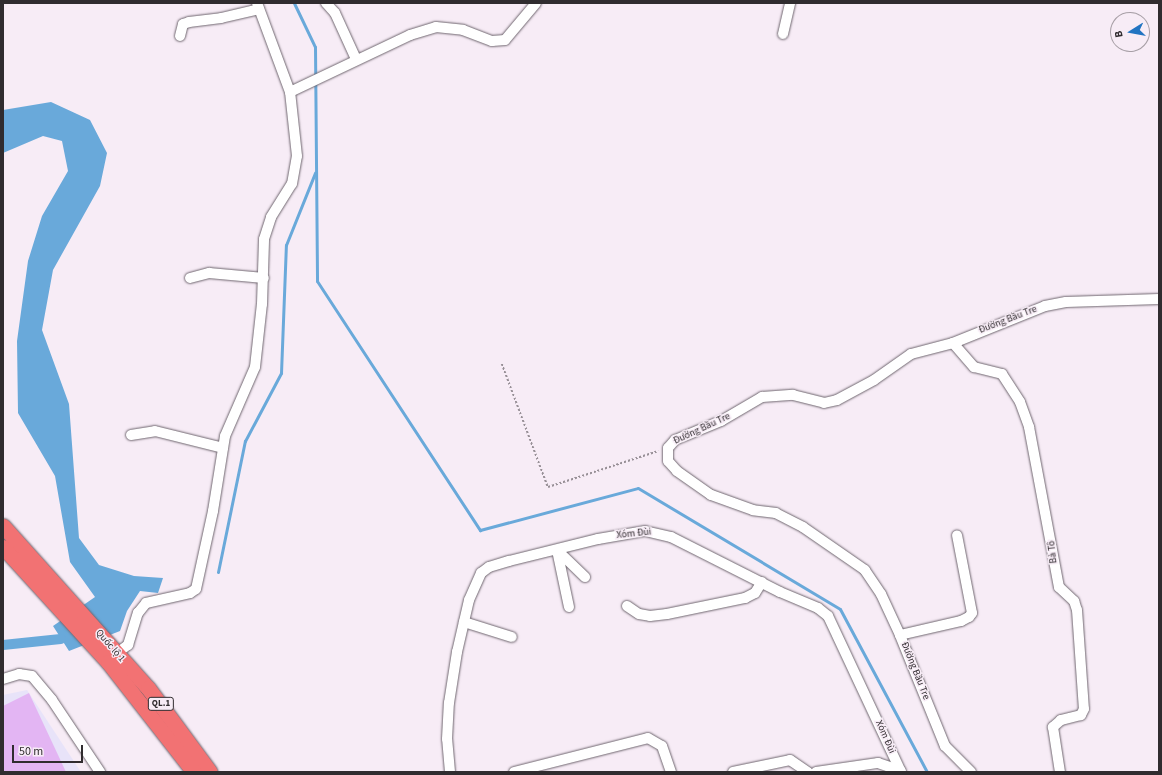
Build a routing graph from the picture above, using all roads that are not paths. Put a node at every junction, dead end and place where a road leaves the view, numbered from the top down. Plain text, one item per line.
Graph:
1 (326, 3) edge
2 (536, 3) edge
3 (790, 3) edge
4 (258, 6) edge
5 (783, 34) dead end
6 (180, 36) dead end
7 (356, 59) junction
8 (290, 92) junction
9 (190, 278) dead end
10 (264, 278) junction
11 (1159, 299) edge
12 (953, 343) junction
13 (131, 435) dead end
14 (223, 448) junction
15 (3, 526) edge
16 (957, 535) dead end
17 (3, 547) edge
18 (557, 550) junction
19 (585, 577) dead end
20 (762, 582) junction
21 (627, 606) dead end
22 (569, 607) dead end
23 (464, 622) junction
24 (900, 635) junction
25 (512, 637) dead end
26 (113, 658) junction
27 (3, 679) edge
28 (100, 772) edge
29 (194, 772) edge
30 (210, 772) edge
31 (450, 772) edge
32 (514, 772) edge
33 (671, 772) edge
34 (733, 772) edge
35 (808, 772) edge
36 (816, 772) edge
37 (901, 772) edge
38 (971, 772) edge
39 (1060, 772) edge

1 - 7 street
2 - 7 street
3 - 5 street
4 - 6 street
4 - 8 street
7 - 8 street
8 - 10 street
9 - 10 street
10 - 14 street
11 - 12 street, Đường Bầu Tre
12 - 24 street, Đường Bầu Tre
12 - 39 street, Bà Tô
13 - 14 street
14 - 26 street
15 - 26 highway, Quốc lộ 1 / QL.1
16 - 24 street
17 - 26 highway, Quốc lộ 1 / QL.1
18 - 19 street
18 - 20 street, Xóm Đùi
18 - 22 street
18 - 23 street, Xóm Đùi
20 - 21 street
20 - 37 street, Xóm Đùi
23 - 25 street
23 - 31 street, Xóm Đùi
24 - 38 street, Đường Bầu Tre
26 - 29 highway, Quốc lộ 1 / QL.1
26 - 30 highway, Quốc lộ 1 / QL.1
27 - 28 street
32 - 33 street
34 - 35 street
36 - 37 street

